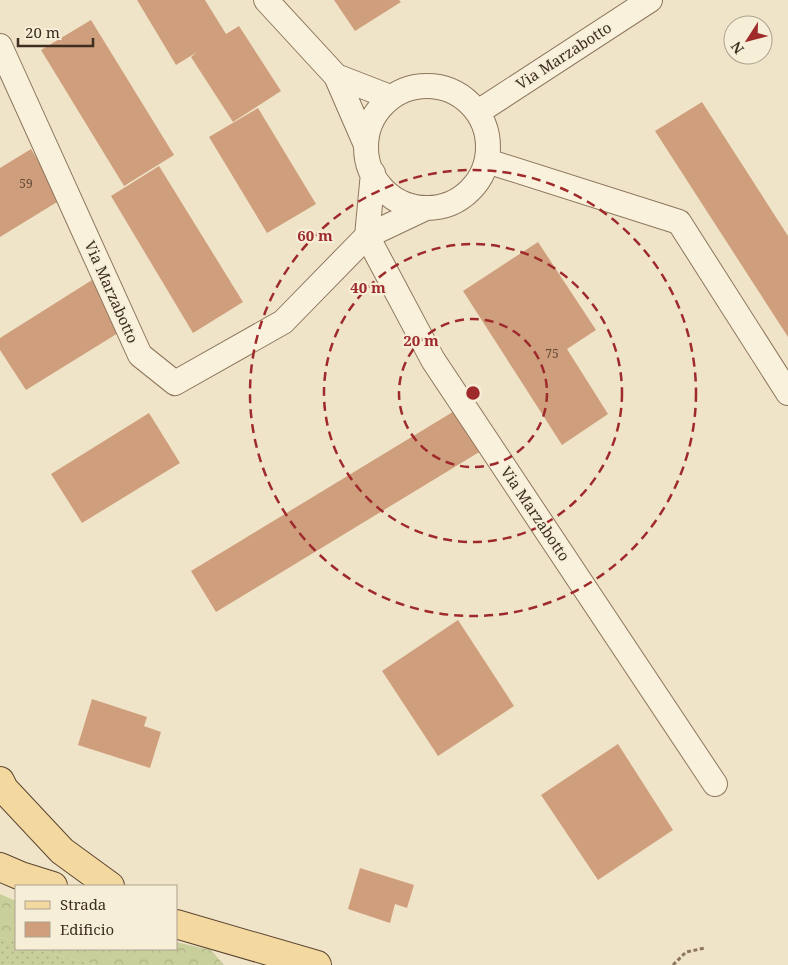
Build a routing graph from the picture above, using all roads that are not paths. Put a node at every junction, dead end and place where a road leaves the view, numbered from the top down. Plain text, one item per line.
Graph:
1 (266, 0) edge
2 (650, 0) edge
3 (0, 46) edge
4 (336, 76) junction
5 (390, 97) junction
6 (478, 112) junction
7 (366, 145) junction
8 (487, 162) junction
9 (373, 173) junction
10 (426, 208) junction
11 (367, 236) junction
12 (788, 393) edge
13 (714, 784) dead end
14 (1, 788) edge
15 (0, 867) edge
16 (50, 885) edge
17 (109, 885) edge
18 (178, 925) edge
19 (317, 965) edge

1 - 4 street, Via Marzabotto
2 - 6 street, Via Marzabotto
3 - 11 street, Via Marzabotto
4 - 5 street, Via Marzabotto
4 - 7 street, Via Marzabotto
5 - 6 street, Via Marzabotto
5 - 7 street, Via Marzabotto
6 - 8 street, Via Marzabotto
7 - 9 street, Via Marzabotto
8 - 10 street, Via Marzabotto
8 - 12 street
9 - 10 street, Via Marzabotto
9 - 11 street, Via Marzabotto
10 - 11 street, Via Marzabotto
11 - 13 street, Via Marzabotto
14 - 17 main road
15 - 16 main road
18 - 19 main road

